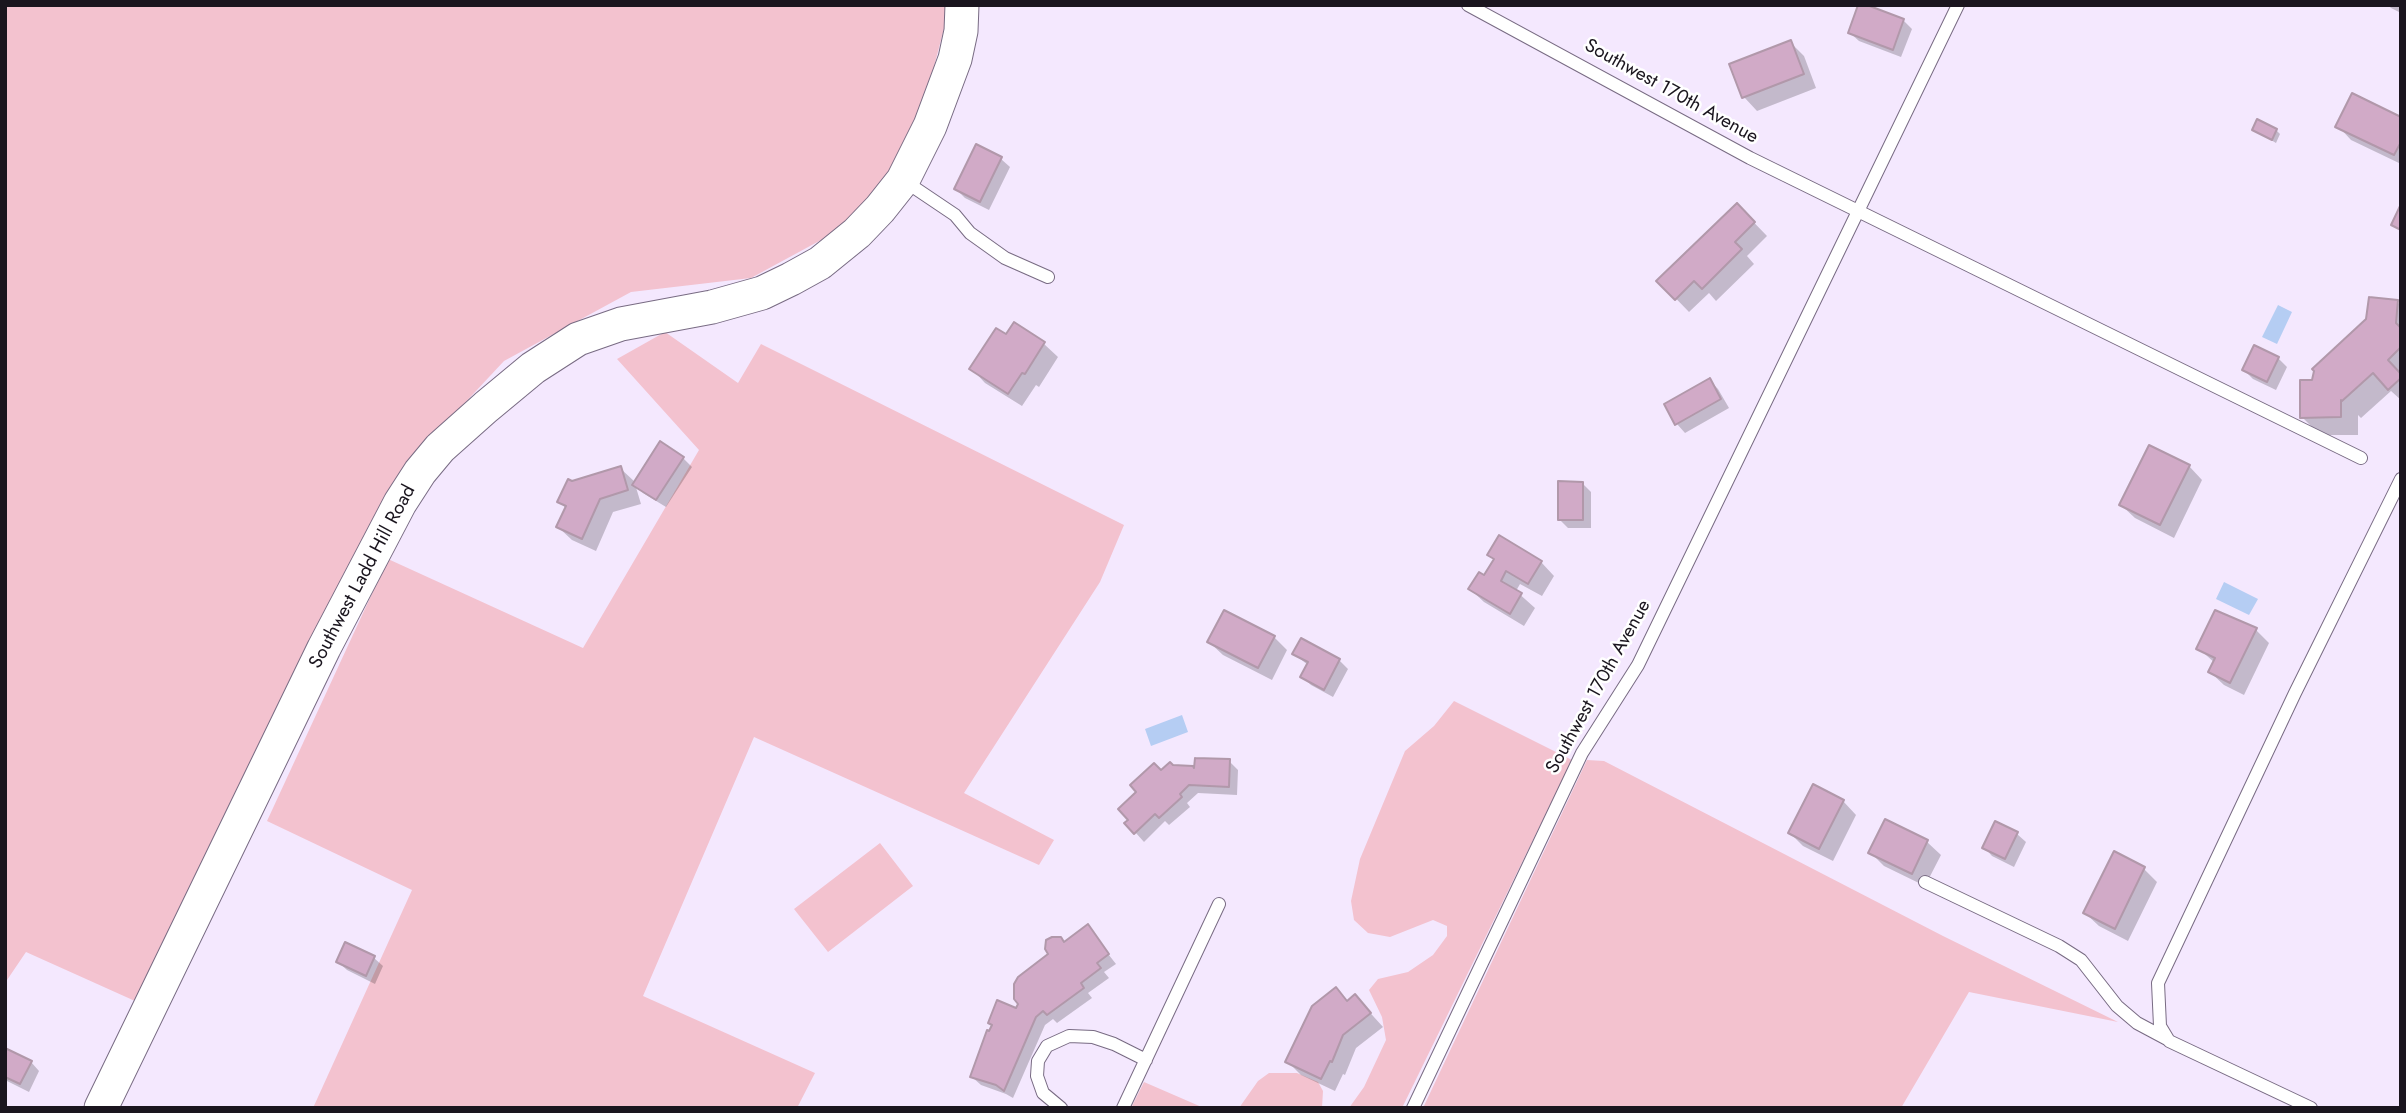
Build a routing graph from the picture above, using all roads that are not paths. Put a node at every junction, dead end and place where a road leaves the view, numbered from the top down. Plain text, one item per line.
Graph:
1 (962, 5) edge
2 (1468, 5) edge
3 (1958, 5) edge
4 (903, 180) junction
5 (1857, 211) junction
6 (1048, 278) dead end
7 (2361, 458) dead end
8 (2401, 479) edge
9 (2395, 504) edge
10 (1925, 882) dead end
11 (1219, 904) dead end
12 (2169, 1041) junction
13 (1146, 1060) junction
14 (101, 1108) edge
15 (1061, 1108) edge
16 (1123, 1108) edge
17 (1413, 1108) edge
18 (2311, 1108) edge

1 - 4 street, Southwest Ladd Hill Road
2 - 5 lane, Southwest 170th Avenue
3 - 5 lane, Southwest 170th Avenue
4 - 6 lane
4 - 14 street, Southwest Ladd Hill Road
5 - 7 lane
5 - 17 lane, Southwest 170th Avenue
8 - 9 lane
9 - 12 lane
10 - 12 lane
11 - 13 lane
12 - 18 lane
13 - 15 lane
13 - 16 lane

